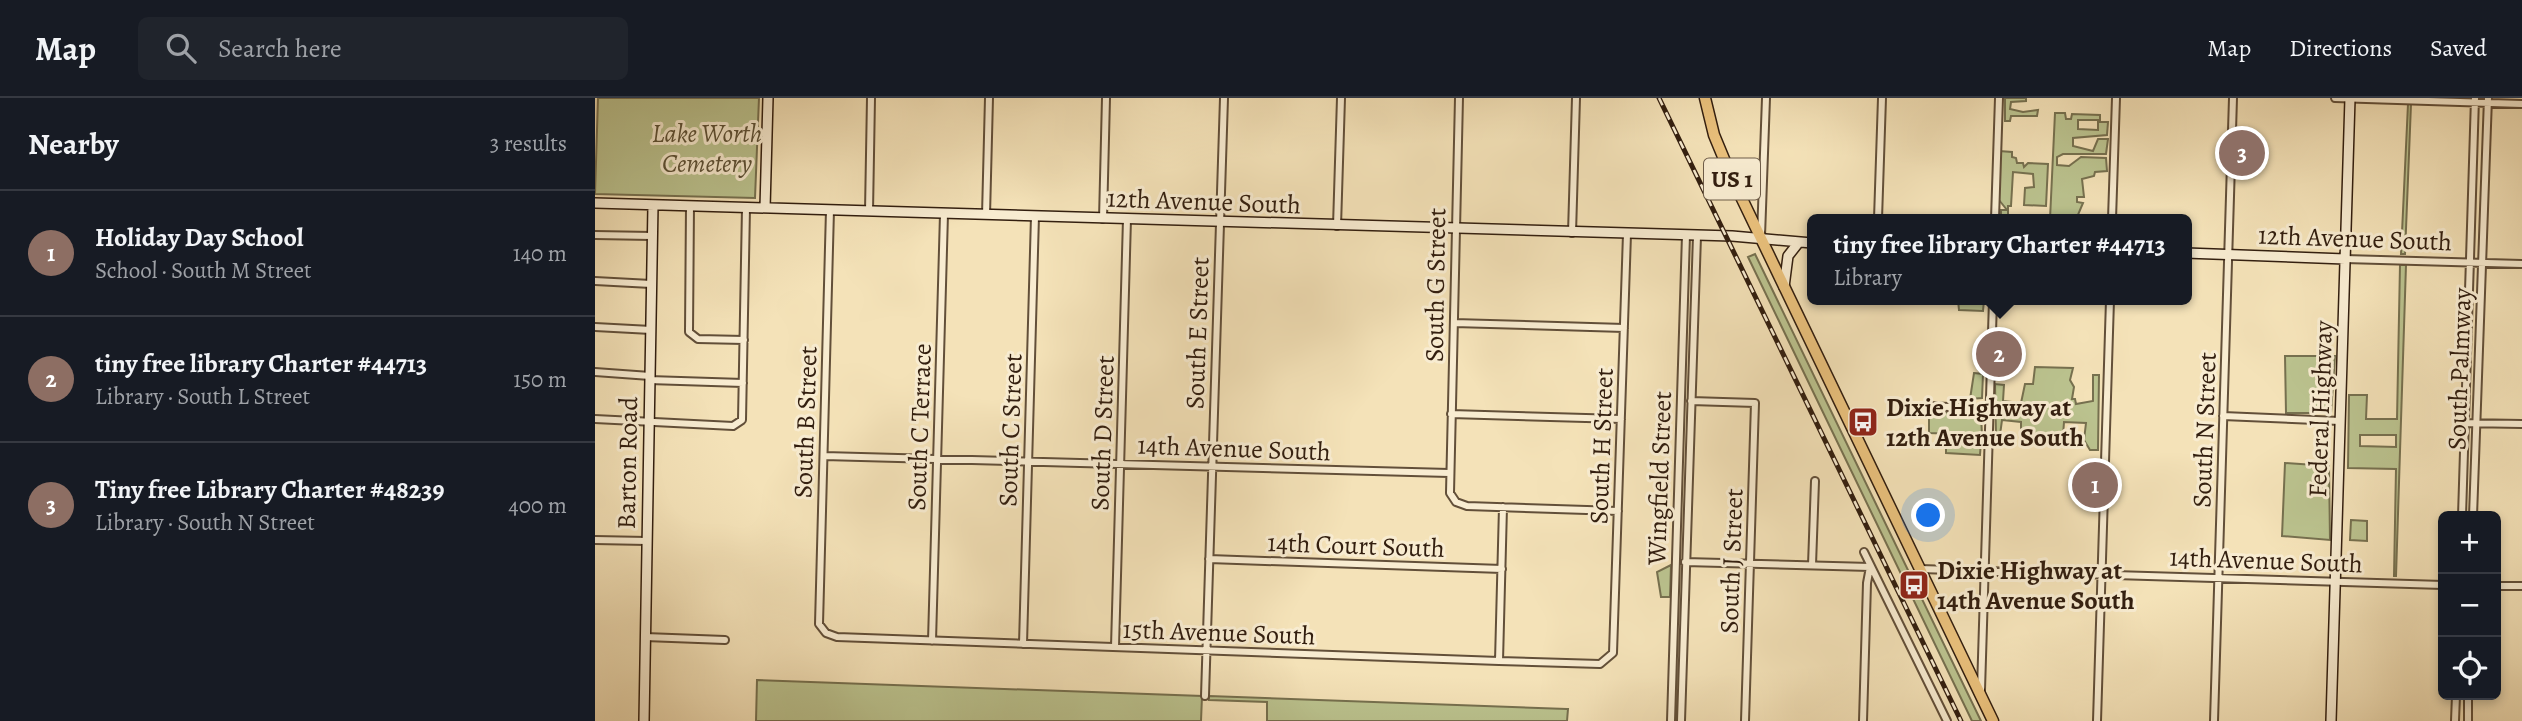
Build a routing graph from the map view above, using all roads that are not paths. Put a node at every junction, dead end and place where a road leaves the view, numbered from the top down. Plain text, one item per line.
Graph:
1 (768, 98) edge
2 (871, 98) edge
3 (989, 98) edge
4 (1107, 98) edge
5 (1224, 98) edge
6 (1341, 98) edge
7 (1459, 98) edge
8 (1576, 98) edge
9 (1705, 98) edge
10 (1766, 98) edge
11 (1882, 98) edge
12 (1999, 98) edge
13 (2116, 98) edge
14 (2234, 98) edge
15 (2335, 98) edge
16 (2350, 98) edge
17 (2475, 100) edge
18 (2488, 101) edge
19 (2522, 104) edge
20 (595, 203) edge
21 (653, 205) junction
22 (690, 206) junction
23 (746, 208) junction
24 (765, 208) junction
25 (831, 210) junction
26 (869, 211) junction
27 (944, 214) junction
28 (1878, 214) edge
29 (1995, 214) edge
30 (2112, 214) edge
31 (986, 215) junction
32 (1035, 216) junction
33 (1103, 219) junction
34 (1127, 219) junction
35 (1220, 222) junction
36 (1337, 226) junction
37 (1455, 229) junction
38 (1571, 233) junction
39 (595, 234) edge
40 (1626, 234) junction
41 (652, 236) junction
42 (1686, 236) junction
43 (1697, 236) junction
44 (1761, 239) junction
45 (1799, 242) junction
46 (1807, 243) edge
47 (2192, 253) edge
48 (2229, 255) junction
49 (2346, 259) junction
50 (2470, 262) junction
51 (2483, 262) junction
52 (2522, 264) edge
53 (595, 281) edge
54 (651, 284) junction
55 (1784, 287) junction
56 (1993, 305) edge
57 (2110, 305) edge
58 (1454, 323) junction
59 (595, 327) edge
60 (1624, 328) junction
61 (650, 330) junction
62 (744, 340) junction
63 (595, 372) edge
64 (650, 378) junction
65 (743, 383) junction
66 (1681, 401) junction
67 (1692, 401) junction
68 (1929, 406) dead end
69 (1989, 409) junction
70 (1451, 414) junction
71 (2223, 416) junction
72 (595, 419) edge
73 (1621, 419) junction
74 (2340, 421) junction
75 (649, 423) junction
76 (2464, 423) junction
77 (2476, 423) junction
78 (2522, 424) edge
79 (1680, 442) junction
80 (1691, 442) junction
81 (824, 456) junction
82 (937, 459) junction
83 (1028, 461) junction
84 (1120, 464) junction
85 (1212, 467) junction
86 (1449, 473) junction
87 (1815, 481) dead end
88 (1503, 508) junction
89 (1618, 511) junction
90 (2462, 511) edge
91 (2473, 511) edge
92 (595, 540) edge
93 (647, 541) junction
94 (1864, 552) dead end
95 (1209, 559) junction
96 (1676, 562) junction
97 (1687, 562) junction
98 (1750, 564) junction
99 (1812, 565) junction
100 (1870, 567) junction
101 (1502, 569) junction
102 (1920, 569) junction
103 (1984, 570) junction
104 (2101, 573) junction
105 (2218, 577) junction
106 (2335, 581) junction
107 (2438, 585) edge
108 (2501, 586) edge
109 (2522, 586) edge
110 (826, 633) joint
111 (645, 637) junction
112 (725, 640) dead end
113 (932, 641) junction
114 (1023, 644) junction
115 (1115, 647) junction
116 (1206, 650) junction
117 (1610, 658) joint
118 (1499, 661) junction
119 (1981, 693) junction
120 (1205, 696) dead end
121 (2456, 700) edge
122 (2468, 700) edge
123 (644, 721) edge
124 (1671, 721) edge
125 (1681, 721) edge
126 (1745, 721) edge
127 (1863, 721) edge
128 (1947, 721) edge
129 (1993, 721) edge
130 (2098, 721) edge
131 (2214, 721) edge
132 (2331, 721) edge
133 (2455, 721) edge
134 (2468, 721) edge

1 - 24 street
2 - 26 street
3 - 31 street
4 - 33 street
5 - 35 street, South E Street
6 - 36 street
7 - 37 street, South G Street
8 - 38 street
9 - 44 main road, US 1
10 - 44 street
11 - 28 street
12 - 29 street
13 - 30 street
14 - 48 street, South N Street
15 - 16 street
16 - 17 street
16 - 49 street, Federal Highway
17 - 18 street
17 - 50 street, South Palmway
18 - 19 street
18 - 51 street, South Palmway
20 - 21 street, 12th Avenue South
21 - 22 street, 12th Avenue South
21 - 41 street, Barton Road
22 - 23 street, 12th Avenue South
22 - 62 street
23 - 24 street, 12th Avenue South
23 - 62 street
24 - 25 street, 12th Avenue South
25 - 26 street, 12th Avenue South
25 - 81 street, South B Street
26 - 27 street, 12th Avenue South
27 - 31 street, 12th Avenue South
27 - 82 street, South C Terrace
31 - 32 street, 12th Avenue South
32 - 33 street, 12th Avenue South
32 - 83 street, South C Street
33 - 34 street, 12th Avenue South
34 - 35 street, 12th Avenue South
34 - 84 street, South D Street
35 - 36 street, 12th Avenue South
35 - 85 street, South E Street
36 - 37 street, 12th Avenue South
37 - 38 street, 12th Avenue South
37 - 58 street, South G Street
38 - 40 street, 12th Avenue South
39 - 41 street
40 - 42 street, 12th Avenue South
40 - 60 street, South H Street
41 - 54 street, Barton Road
42 - 43 street, 12th Avenue South
42 - 66 street, Wingfield Street
43 - 44 street, 12th Avenue South
43 - 67 street, Wingfield Street
44 - 45 street, 12th Avenue South
44 - 55 main road, US 1
45 - 46 street, 12th Avenue South
45 - 55 street
47 - 48 street, 12th Avenue South
48 - 49 street, 12th Avenue South
48 - 71 street, South N Street
49 - 50 street, 12th Avenue South
49 - 74 street, Federal Highway
50 - 51 street, 12th Avenue South
50 - 76 street, South Palmway
51 - 52 street, 12th Avenue South
51 - 77 street, South Palmway
53 - 54 street
54 - 61 street, Barton Road
55 - 102 main road, US 1
56 - 69 street
57 - 104 street
58 - 60 street
58 - 70 street, South G Street
59 - 61 street
60 - 73 street, South H Street
61 - 64 street, Barton Road
62 - 65 street
63 - 64 street
64 - 65 street
64 - 75 street, Barton Road
65 - 75 street
66 - 67 street
66 - 79 street, Wingfield Street
67 - 80 street, Wingfield Street
67 - 98 street, South J Street
68 - 69 street
69 - 103 street
70 - 73 street
70 - 86 street, South G Street
71 - 74 street
71 - 105 street, South N Street
72 - 75 street
73 - 89 street, South H Street
74 - 106 street, Federal Highway
75 - 93 street, Barton Road
76 - 77 street
76 - 90 street, South Palmway
77 - 78 street
77 - 91 street, South Palmway
79 - 80 street
79 - 96 street, Wingfield Street
80 - 97 street, Wingfield Street
81 - 82 street, 14th Avenue South
81 - 110 street, South B Street
82 - 83 street, 14th Avenue South
82 - 113 street, South C Terrace
83 - 84 street, 14th Avenue South
83 - 114 street, South C Street
84 - 85 street, 14th Avenue South
84 - 115 street, South D Street
85 - 86 street, 14th Avenue South
85 - 95 street, South E Street
86 - 88 street
87 - 99 street
88 - 89 street
88 - 101 street
89 - 117 street, South H Street
92 - 93 street
93 - 111 street, Barton Road
94 - 100 street
95 - 101 street, 14th Court South
95 - 116 street, South E Street
96 - 97 street
96 - 124 street, Wingfield Street
97 - 98 street
97 - 125 street, Wingfield Street
98 - 99 street
98 - 126 street, South J Street
99 - 100 street
100 - 127 street
100 - 128 street
101 - 118 street
102 - 103 street, 14th Avenue South
102 - 119 main road, US 1
103 - 104 street, 14th Avenue South
103 - 119 street
104 - 105 street, 14th Avenue South
104 - 130 street
105 - 106 street, 14th Avenue South
105 - 131 street, South N Street
106 - 107 street, 14th Avenue South
106 - 132 street, Federal Highway
108 - 109 street
110 - 113 street, 15th Avenue South
111 - 112 street
111 - 123 street, Barton Road
113 - 114 street, 15th Avenue South
114 - 115 street, 15th Avenue South
115 - 116 street, 15th Avenue South
116 - 118 street, 15th Avenue South
116 - 120 street, South E Street
117 - 118 street, 15th Avenue South
119 - 129 main road, US 1
121 - 133 street
122 - 134 street

